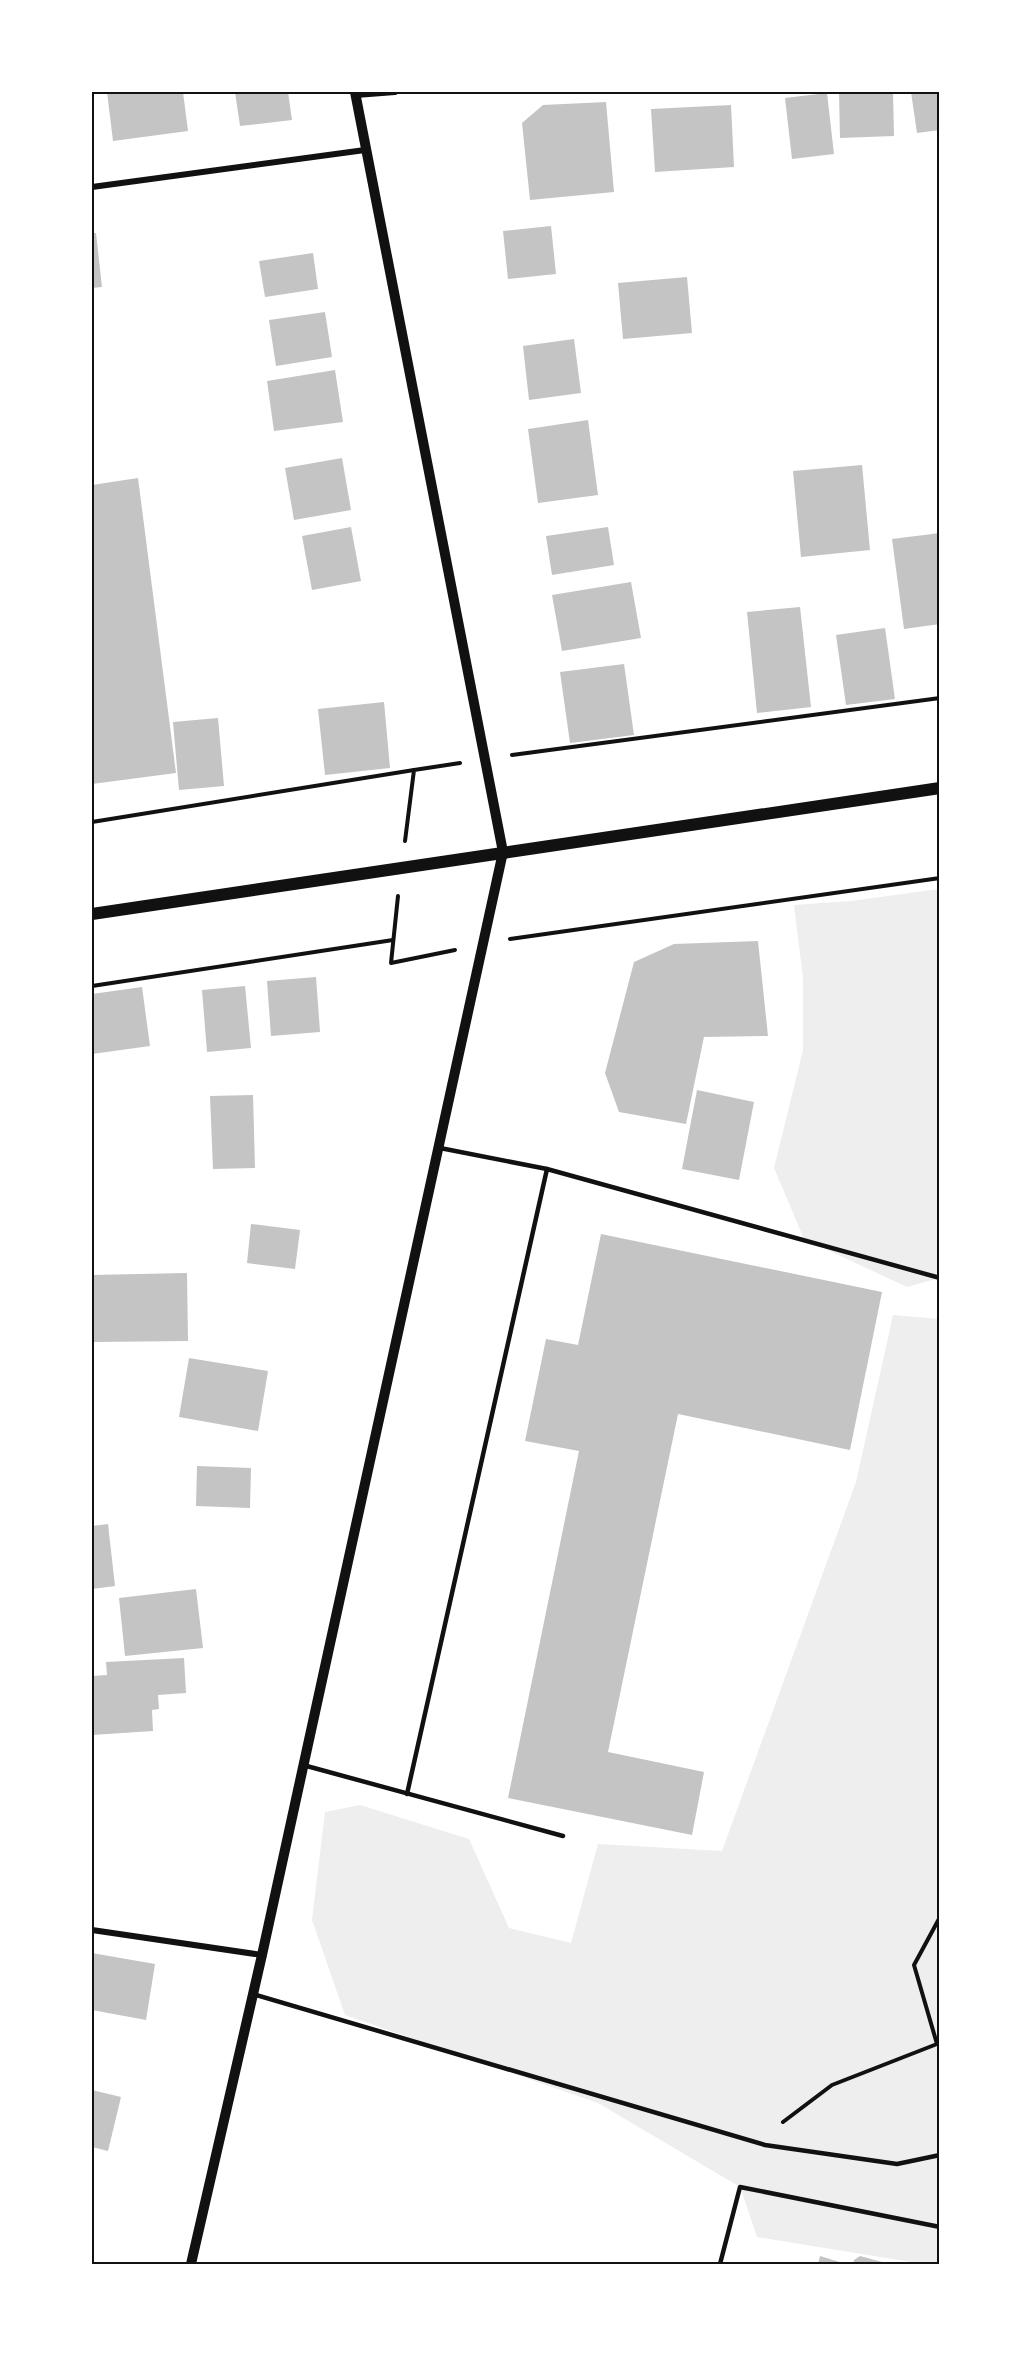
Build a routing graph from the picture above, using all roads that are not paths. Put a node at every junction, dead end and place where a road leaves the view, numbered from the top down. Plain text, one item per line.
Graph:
1 (395, 92) edge
2 (355, 93) edge
3 (365, 150) junction
4 (92, 187) edge
5 (939, 788) edge
6 (503, 852) junction
7 (92, 915) edge
8 (440, 1148) junction
9 (547, 1169) junction
10 (939, 1278) edge
11 (303, 1765) junction
12 (407, 1794) junction
13 (563, 1836) dead end
14 (92, 1930) edge
15 (262, 1955) junction
16 (253, 1994) junction
17 (939, 2155) edge
18 (939, 2227) edge
19 (191, 2265) edge
20 (720, 2265) edge

1 - 2 street
2 - 3 street
3 - 4 street
3 - 6 street
5 - 6 main road
6 - 7 main road
6 - 8 street
8 - 9 lane
8 - 11 street
9 - 10 lane
9 - 12 lane
11 - 12 lane
11 - 15 street
12 - 13 lane
14 - 15 street
15 - 16 street
16 - 17 lane
16 - 19 street
18 - 20 lane

